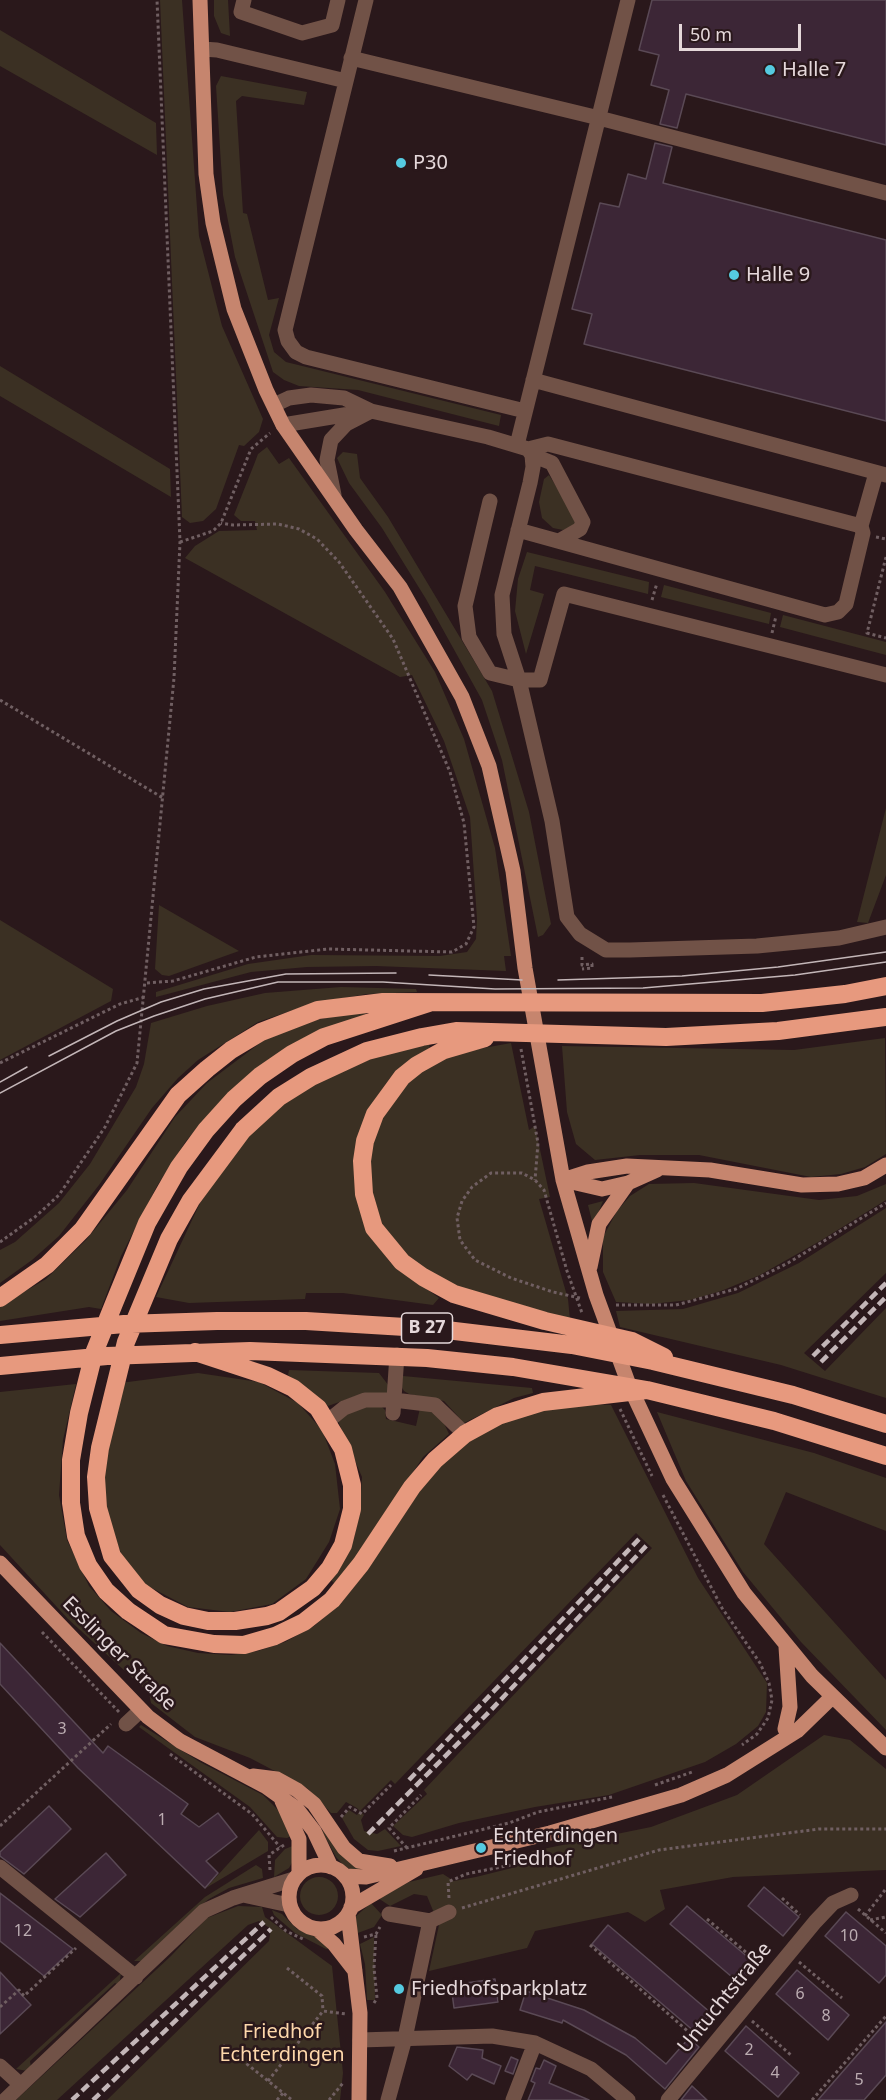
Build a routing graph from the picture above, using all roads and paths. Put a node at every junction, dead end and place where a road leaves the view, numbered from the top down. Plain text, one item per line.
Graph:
1 (157, 0) edge
2 (200, 0) edge
3 (244, 0) edge
4 (338, 0) edge
5 (366, 0) edge
6 (628, 0) edge
7 (202, 49) junction
8 (351, 58) junction
9 (345, 81) junction
10 (599, 118) junction
11 (886, 192) edge
12 (533, 380) junction
13 (274, 405) junction
14 (371, 411) junction
15 (525, 411) junction
16 (284, 425) junction
17 (266, 436) dead end
18 (526, 450) junction
19 (881, 474) edge
20 (334, 495) junction
21 (490, 501) dead end
22 (221, 523) junction
23 (861, 526) junction
24 (518, 530) junction
25 (559, 541) junction
26 (180, 542) junction
27 (886, 557) edge
28 (659, 579) dead end
29 (653, 596) dead end
30 (886, 638) edge
31 (886, 675) edge
32 (519, 680) junction
33 (0, 700) edge
34 (163, 798) junction
35 (886, 927) edge
36 (582, 957) dead end
37 (582, 969) dead end
38 (147, 983) junction
39 (886, 986) edge
40 (145, 997) junction
41 (429, 1003) junction
42 (886, 1017) edge
43 (867, 1021) junction
44 (886, 1028) edge
45 (507, 1033) junction
46 (0, 1063) edge
47 (527, 1093) dead end
48 (886, 1165) edge
49 (661, 1168) junction
50 (535, 1180) junction
51 (563, 1180) junction
52 (628, 1183) junction
53 (886, 1203) edge
54 (0, 1242) edge
55 (567, 1271) dead end
56 (589, 1273) junction
57 (0, 1298) edge
58 (586, 1299) dead end
59 (608, 1303) dead end
60 (0, 1335) edge
61 (195, 1352) junction
62 (397, 1355) junction
63 (0, 1366) edge
64 (683, 1367) junction
65 (647, 1390) junction
66 (394, 1406) junction
67 (328, 1422) junction
68 (886, 1424) edge
69 (465, 1434) junction
70 (639, 1450) dead end
71 (886, 1456) edge
72 (655, 1481) dead end
73 (661, 1491) dead end
74 (0, 1563) edge
75 (786, 1647) junction
76 (832, 1697) junction
77 (141, 1710) junction
78 (120, 1723) joint
79 (785, 1729) junction
80 (772, 1746) junction
81 (886, 1748) edge
82 (735, 1751) dead end
83 (700, 1769) dead end
84 (246, 1774) junction
85 (391, 1785) dead end
86 (650, 1786) dead end
87 (421, 1795) dead end
88 (619, 1795) dead end
89 (281, 1798) junction
90 (339, 1819) dead end
91 (0, 1826) edge
92 (886, 1829) edge
93 (280, 1847) dead end
94 (407, 1848) junction
95 (388, 1853) dead end
96 (269, 1855) dead end
97 (431, 1860) junction
98 (516, 1864) dead end
99 (0, 1867) edge
100 (331, 1867) junction
101 (402, 1867) junction
102 (296, 1876) junction
103 (345, 1876) junction
104 (885, 1890) edge
105 (243, 1895) junction
106 (851, 1895) dead end
107 (267, 1902) junction
108 (290, 1905) junction
109 (349, 1910) junction
110 (449, 1912) junction
111 (389, 1914) dead end
112 (865, 1916) dead end
113 (886, 1917) edge
114 (707, 1919) dead end
115 (870, 1920) dead end
116 (430, 1921) junction
117 (317, 1929) junction
118 (88, 1936) junction
119 (311, 1944) dead end
120 (590, 1945) dead end
121 (789, 1953) junction
122 (287, 1968) dead end
123 (355, 1971) junction
124 (771, 1974) junction
125 (136, 1977) junction
126 (842, 1998) dead end
127 (0, 2007) edge
128 (323, 2011) junction
129 (741, 2012) junction
130 (345, 2013) dead end
131 (886, 2016) edge
132 (405, 2037) junction
133 (360, 2040) junction
134 (535, 2043) junction
135 (223, 2045) dead end
136 (709, 2050) junction
137 (791, 2055) dead end
138 (0, 2066) edge
139 (268, 2081) junction
140 (21, 2085) junction
141 (341, 2085) dead end
142 (283, 2093) junction
143 (5, 2100) edge
144 (277, 2100) edge
145 (292, 2100) edge
146 (329, 2100) edge
147 (359, 2100) edge
148 (388, 2100) edge
149 (513, 2100) edge
150 (628, 2100) edge
151 (668, 2100) edge
152 (813, 2100) edge

1 - 26 path
2 - 7 main road
3 - 4 street
5 - 8 street
6 - 10 street
7 - 9 street
7 - 13 main road
8 - 9 street
8 - 10 street
9 - 15 street
10 - 11 street
10 - 12 street
12 - 15 street
12 - 19 street
13 - 14 street
13 - 16 main road
14 - 16 street
14 - 18 street
14 - 20 street
15 - 18 street
16 - 20 main road
17 - 22 path
18 - 23 street
18 - 24 street
18 - 25 street
19 - 23 street
20 - 51 main road
21 - 32 street
22 - 26 path
22 - 38 path
23 - 25 street
24 - 25 street
24 - 32 street
26 - 34 path
27 - 30 path
28 - 29 path
31 - 32 street
32 - 35 street
33 - 34 path
34 - 38 path
36 - 37 path
38 - 40 path
39 - 41 highway
40 - 46 path
40 - 54 path
41 - 57 highway
41 - 69 highway
42 - 43 highway
43 - 44 main road
43 - 45 highway
45 - 64 highway
45 - 67 highway
47 - 50 path
48 - 49 main road
49 - 51 main road
49 - 52 main road
50 - 55 path
50 - 58 path
51 - 52 main road
51 - 56 main road
52 - 56 main road
53 - 59 path
56 - 75 main road
60 - 64 highway, B 27
61 - 62 highway, B 27
61 - 63 highway, B 27
61 - 67 highway
62 - 65 highway, B 27
62 - 66 street
64 - 68 highway, B 27
65 - 69 highway
65 - 71 highway, B 27
66 - 67 street
66 - 69 street
70 - 72 path
73 - 82 path
74 - 77 main road, Esslinger Straße
75 - 76 main road
75 - 79 main road
76 - 79 main road
76 - 80 main road
76 - 81 main road
77 - 78 street
77 - 84 main road, Esslinger Straße
78 - 91 path
79 - 80 main road
80 - 97 main road
83 - 86 path
84 - 89 main road, Esslinger Straße
84 - 101 main road
85 - 90 path
87 - 94 path
88 - 94 path
89 - 100 main road, Esslinger Straße
89 - 102 main road
92 - 110 path
93 - 96 path
94 - 95 path
97 - 101 main road
97 - 109 main road
98 - 110 path
99 - 118 street
100 - 102 main road
100 - 103 main road
101 - 103 main road
102 - 105 street
102 - 108 main road
103 - 109 main road
104 - 112 path
105 - 107 street
105 - 125 street
106 - 121 street, Untuchtstraße
107 - 108 street
107 - 119 path
108 - 117 main road
109 - 117 main road
109 - 123 main road
110 - 116 street
111 - 116 street
113 - 115 path
114 - 124 path
116 - 132 street
117 - 123 main road
118 - 125 street
118 - 127 path
120 - 136 path
121 - 124 street, Untuchtstraße
121 - 126 path
122 - 128 path
123 - 133 main road
124 - 129 street, Untuchtstraße
125 - 140 street
128 - 130 path
128 - 139 path
129 - 136 street, Untuchtstraße
129 - 137 path
131 - 152 path
132 - 133 street
132 - 134 street
132 - 148 street
133 - 147 main road
134 - 149 street
134 - 150 street
135 - 139 path
136 - 151 street, Untuchtstraße
138 - 140 street
139 - 142 path
140 - 143 street
141 - 146 path
142 - 144 path
142 - 145 path

